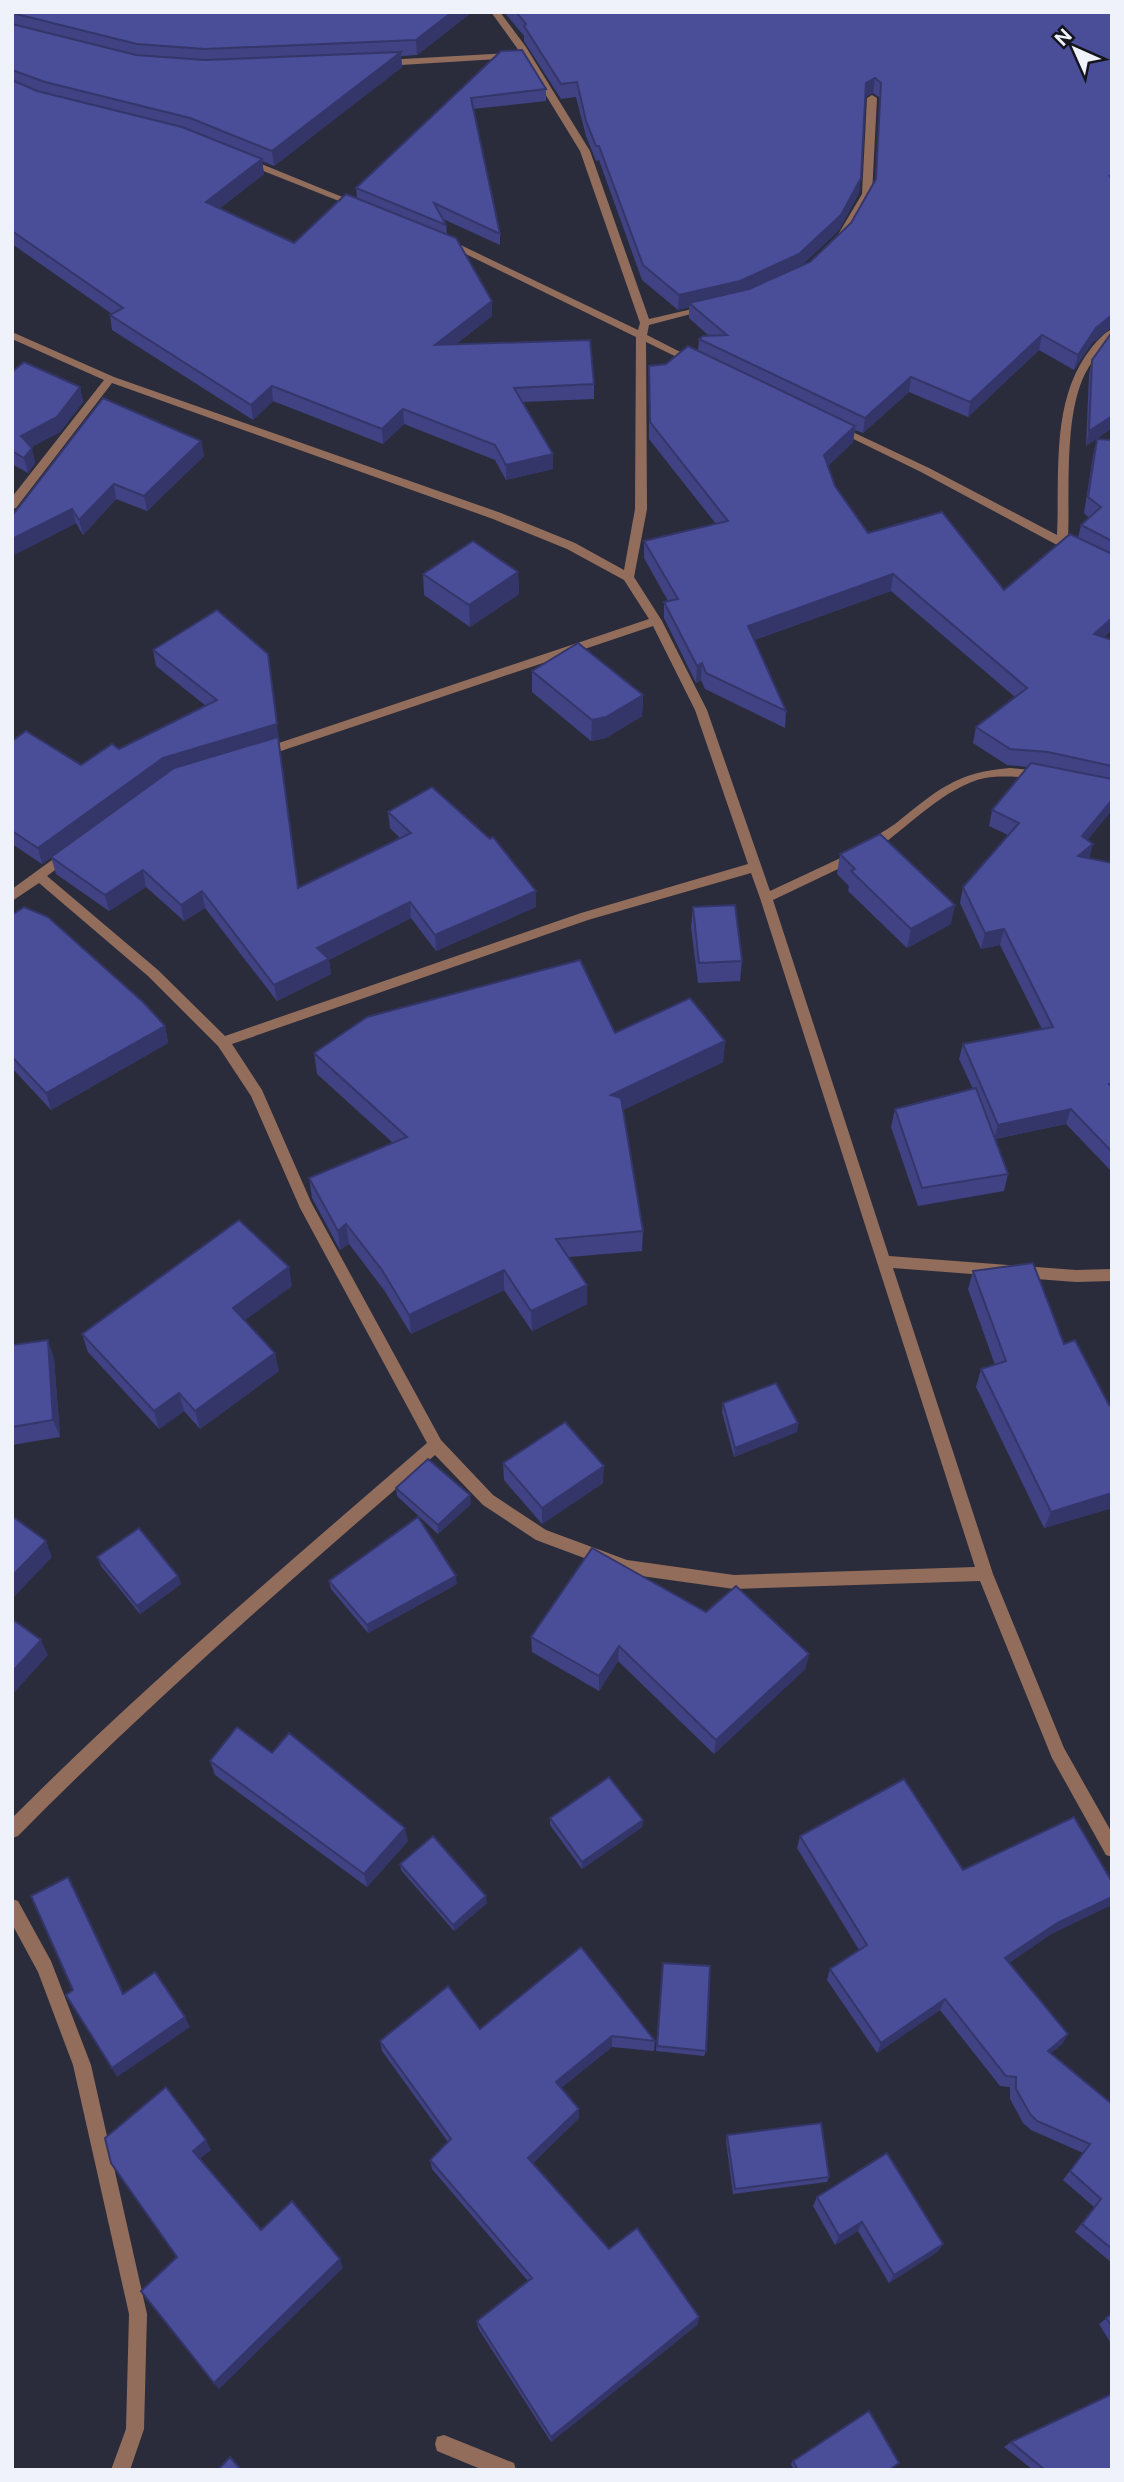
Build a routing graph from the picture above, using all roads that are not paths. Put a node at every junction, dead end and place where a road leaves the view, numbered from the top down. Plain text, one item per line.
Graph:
1 (495, 12) edge
2 (527, 56) junction
3 (374, 63) edge
4 (872, 98) edge
5 (235, 157) edge
6 (364, 208) edge
7 (426, 234) edge
8 (828, 250) edge
9 (719, 306) edge
10 (645, 323) junction
11 (1112, 332) edge
12 (12, 335) edge
13 (641, 336) junction
14 (703, 365) edge
15 (110, 379) junction
16 (827, 424) edge
17 (12, 505) edge
18 (1062, 542) junction
19 (1092, 558) edge
20 (628, 577) junction
21 (656, 621) junction
22 (252, 756) edge
23 (1057, 778) edge
24 (83, 842) edge
25 (755, 867) junction
26 (40, 877) junction
27 (12, 896) edge
28 (766, 898) junction
29 (223, 1042) junction
30 (885, 1262) junction
31 (1112, 1275) edge
32 (436, 1446) junction
33 (985, 1574) junction
34 (12, 1830) edge
35 (1112, 1849) edge
36 (12, 1907) edge
37 (444, 2444) dead end
38 (120, 2470) edge
39 (508, 2470) edge

1 - 2 street
2 - 3 street
2 - 10 street
4 - 8 street
5 - 6 street
7 - 13 street
9 - 10 street
10 - 13 street
11 - 18 street
12 - 15 street
13 - 14 street
13 - 20 street
15 - 17 street
15 - 20 street
16 - 18 street
18 - 19 street
20 - 21 street
21 - 22 street
21 - 25 street
23 - 28 street
24 - 26 street
25 - 28 street
25 - 29 street
26 - 27 street
26 - 29 street
28 - 30 street
29 - 32 street
30 - 31 street
30 - 33 street
32 - 33 street
32 - 34 street
33 - 35 street
36 - 38 street
37 - 39 street

